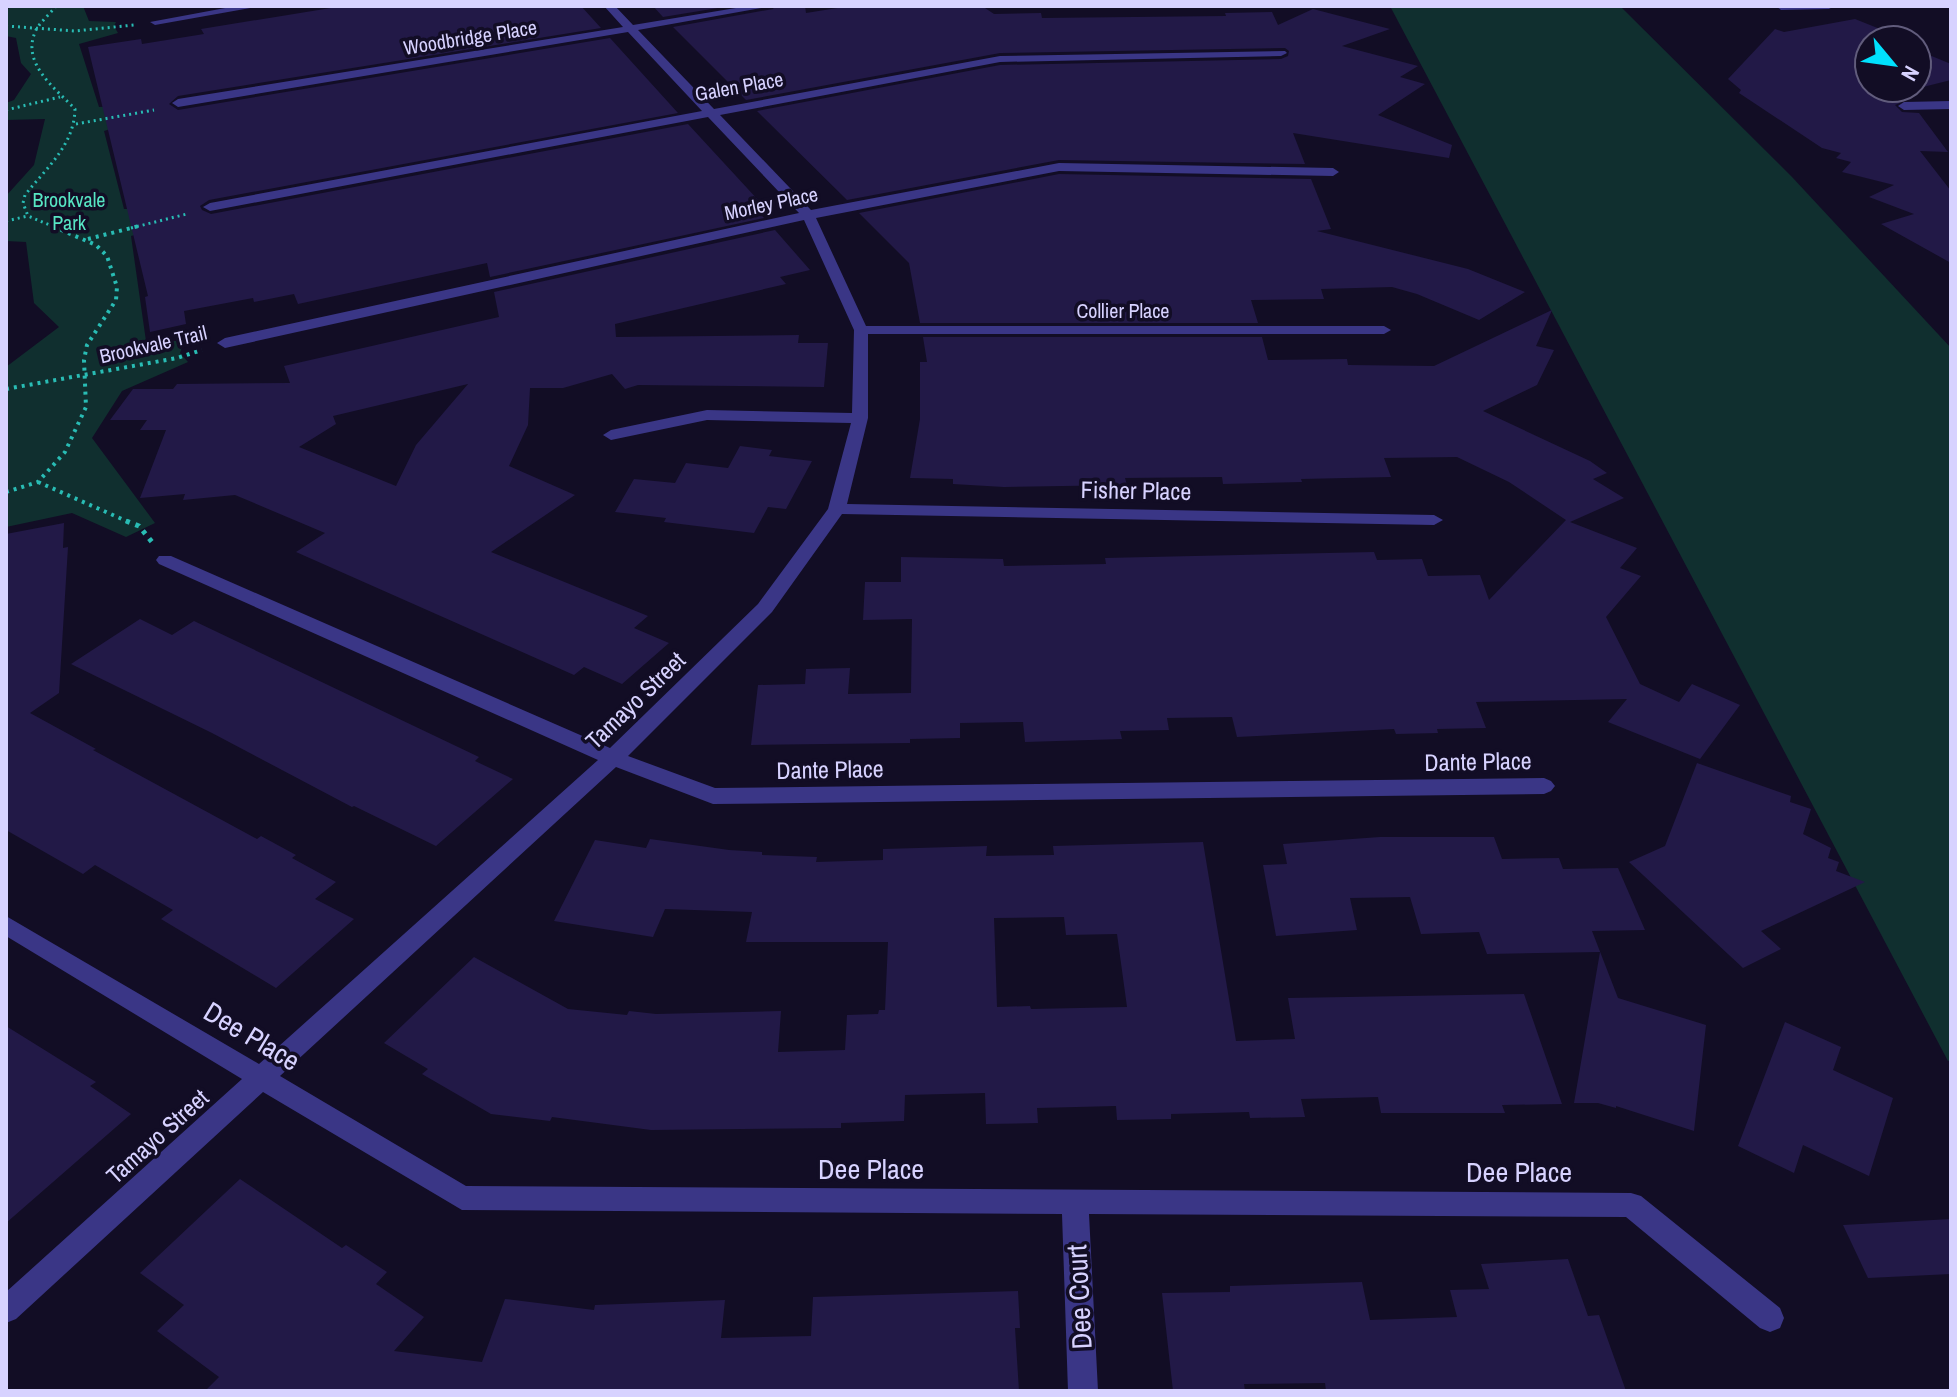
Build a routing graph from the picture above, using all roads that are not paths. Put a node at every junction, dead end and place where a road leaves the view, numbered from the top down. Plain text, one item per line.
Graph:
1 (256, 6) edge
2 (609, 6) edge
3 (767, 6) edge
4 (1829, 6) edge
5 (1781, 7) edge
6 (155, 22) road end
7 (633, 29) junction
8 (1281, 53) dead end
9 (178, 103) road end
10 (1951, 105) edge
11 (1904, 106) dead end
12 (712, 112) junction
13 (1333, 172) dead end
14 (210, 207) road end
15 (808, 215) junction
16 (861, 330) junction
17 (1384, 330) dead end
18 (225, 343) road end
19 (860, 418) junction
20 (611, 435) dead end
21 (837, 509) junction
22 (1434, 520) dead end
23 (165, 560) road end
24 (613, 758) junction
25 (1544, 786) dead end
26 (6, 925) edge
27 (259, 1078) junction
28 (1075, 1202) junction
29 (6, 1310) edge
30 (1770, 1318) dead end
31 (1083, 1391) edge

1 - 6 street
2 - 7 street, Tamayo Street
3 - 7 street, Woodbridge Place
4 - 5 street
7 - 9 street, Woodbridge Place
7 - 12 street, Tamayo Street
8 - 12 street, Galen Place
10 - 11 street
12 - 14 street, Galen Place
12 - 15 street, Tamayo Street
13 - 15 street, Morley Place
15 - 16 street, Tamayo Street
15 - 18 street, Morley Place
16 - 17 street, Collier Place
16 - 19 street, Tamayo Street
19 - 20 street
19 - 21 street, Tamayo Street
21 - 22 street, Fisher Place
21 - 24 street, Tamayo Street
23 - 24 street, Dante Place
24 - 25 street, Dante Place
24 - 27 street, Tamayo Street
26 - 27 street, Dee Place
27 - 28 street, Dee Place
27 - 29 street, Tamayo Street
28 - 30 street, Dee Place
28 - 31 street, Dee Court

